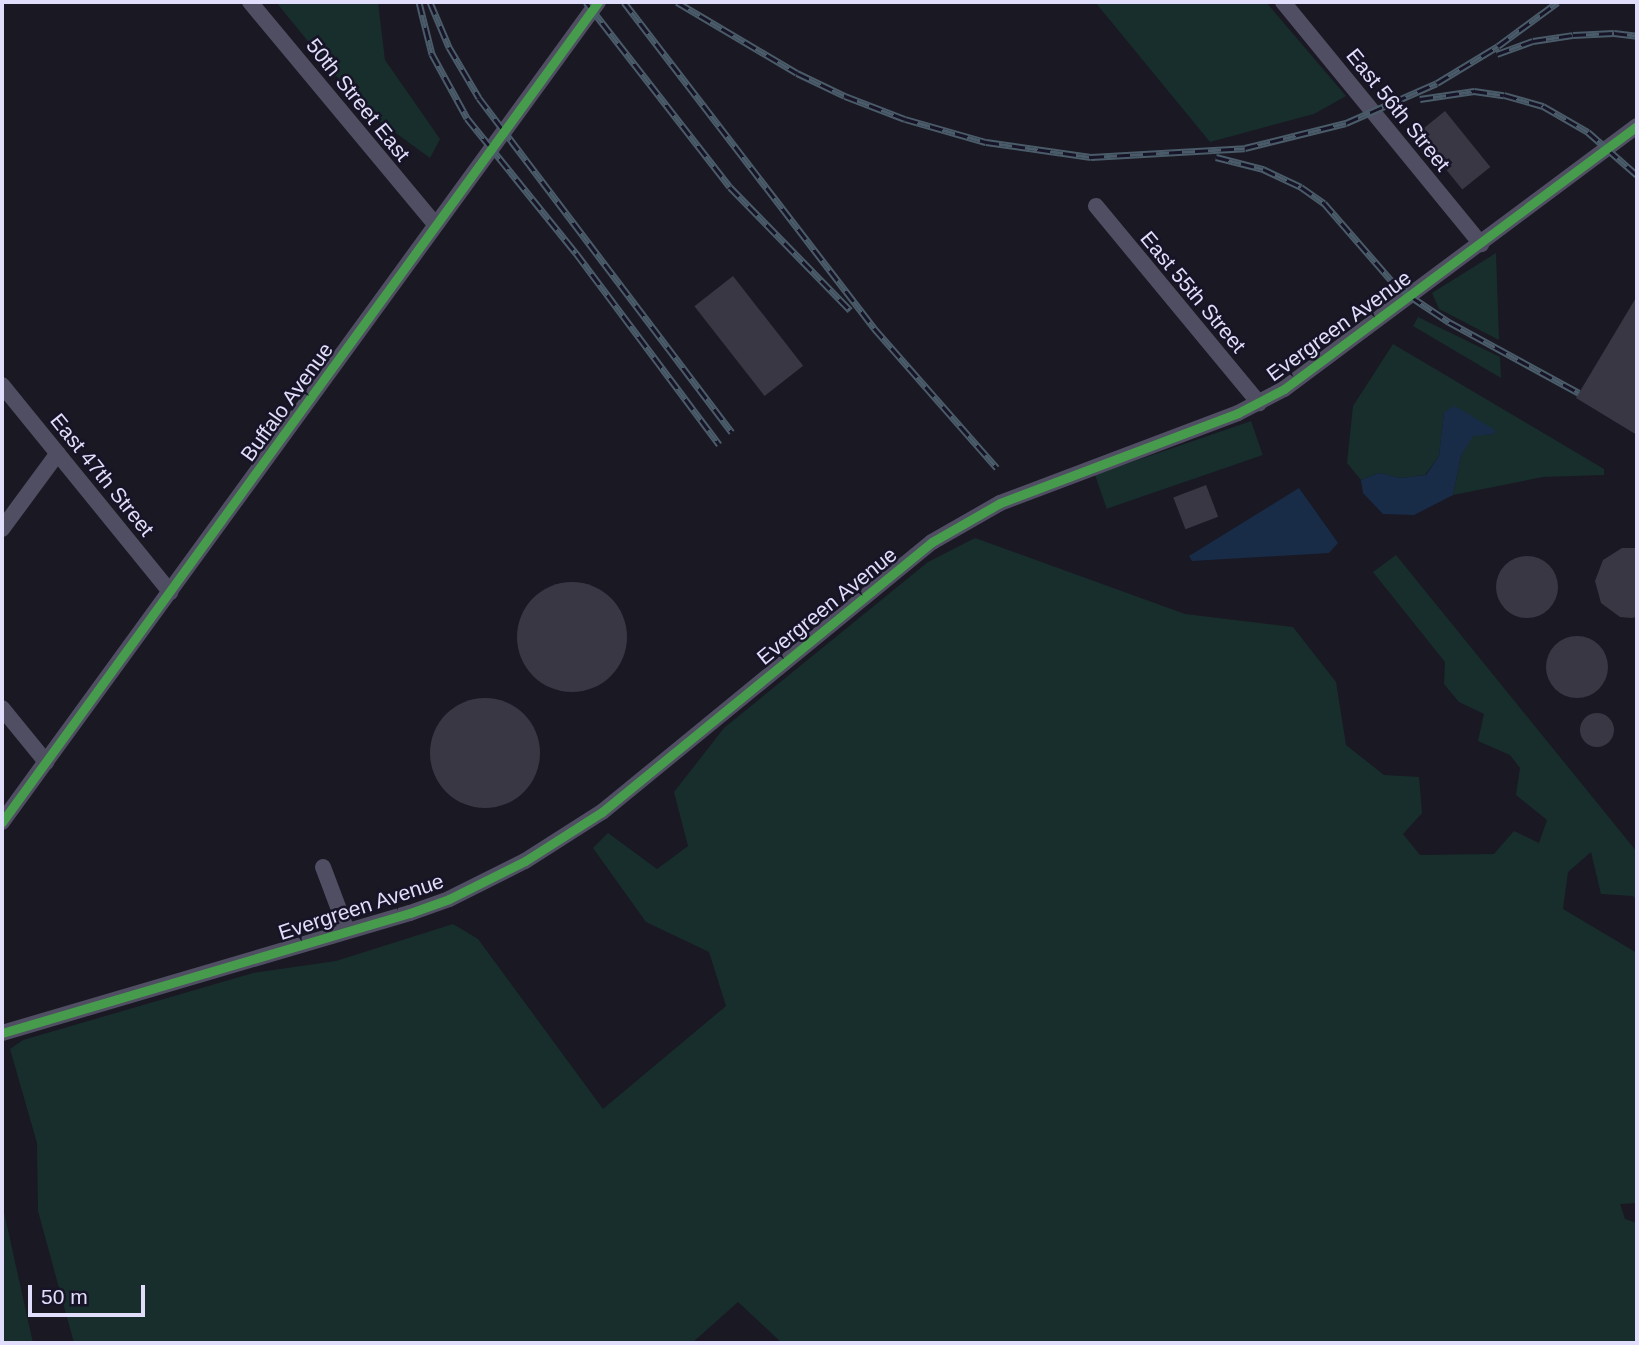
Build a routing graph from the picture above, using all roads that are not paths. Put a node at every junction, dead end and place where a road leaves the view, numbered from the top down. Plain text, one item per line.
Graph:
1 (250, 2) edge
2 (598, 2) edge
3 (1283, 2) edge
4 (1637, 126) edge
5 (1096, 206) dead end
6 (435, 224) junction
7 (1481, 244) junction
8 (2, 385) edge
9 (1259, 404) junction
10 (58, 453) junction
11 (2, 529) edge
12 (170, 592) junction
13 (2, 709) edge
14 (46, 762) junction
15 (2, 822) edge
16 (323, 867) dead end
17 (347, 932) junction
18 (2, 1032) edge

1 - 6 street, 50th Street East
2 - 6 street, Buffalo Avenue
3 - 7 street, East 56th Street
4 - 7 street, Evergreen Avenue
5 - 9 street, East 55th Street
6 - 12 street, Buffalo Avenue
7 - 9 street, Evergreen Avenue
8 - 10 street, East 47th Street
9 - 17 street, Evergreen Avenue
10 - 11 street
10 - 12 street, East 47th Street
12 - 14 street, Buffalo Avenue
13 - 14 street
14 - 15 street, Buffalo Avenue
16 - 17 street
17 - 18 street, Evergreen Avenue

